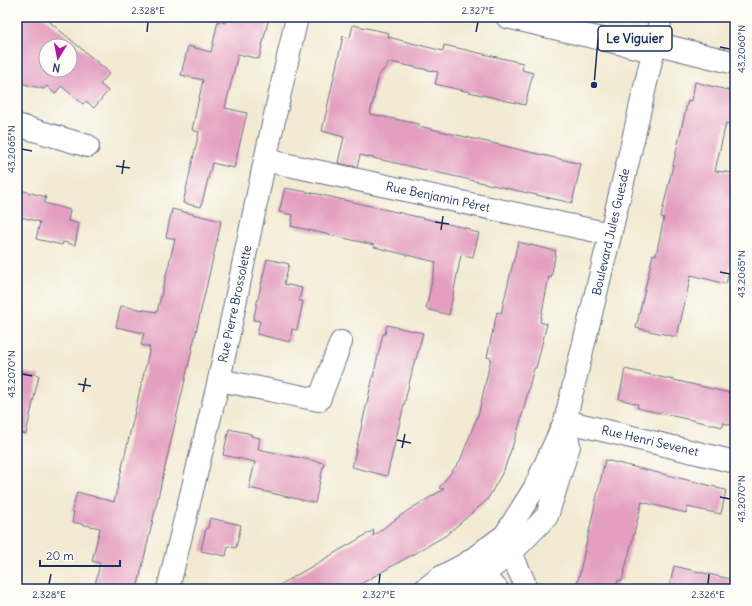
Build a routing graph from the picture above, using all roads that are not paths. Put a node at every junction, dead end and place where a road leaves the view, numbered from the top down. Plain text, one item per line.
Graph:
1 (297, 17) edge
2 (507, 17) edge
3 (660, 17) edge
4 (654, 47) junction
5 (735, 63) edge
6 (17, 125) edge
7 (88, 146) dead end
8 (265, 160) junction
9 (610, 234) junction
10 (341, 342) dead end
11 (219, 380) junction
12 (565, 421) junction
13 (735, 462) edge
14 (487, 548) junction
15 (511, 553) junction
16 (489, 583) edge
17 (168, 589) edge
18 (425, 589) edge
19 (458, 589) edge
20 (525, 589) edge

1 - 8 street, Rue Pierre Brossolette
2 - 4 street
3 - 4 street, Boulevard Jules Guesde
4 - 5 street
4 - 9 street, Boulevard Jules Guesde
6 - 7 street
8 - 9 street, Rue Benjamin Péret
8 - 11 street, Rue Pierre Brossolette
9 - 12 street, Boulevard Jules Guesde
10 - 11 street
11 - 17 street, Rue Pierre Brossolette
12 - 13 street, Rue Henri Sevenet
12 - 14 street, Boulevard Jules Guesde
12 - 15 street, Boulevard Jules Guesde
14 - 15 street
14 - 16 street
14 - 18 street, Boulevard Jules Guesde
15 - 16 street, Boulevard Jules Guesde
15 - 20 street
16 - 19 street, Boulevard Jules Guesde

